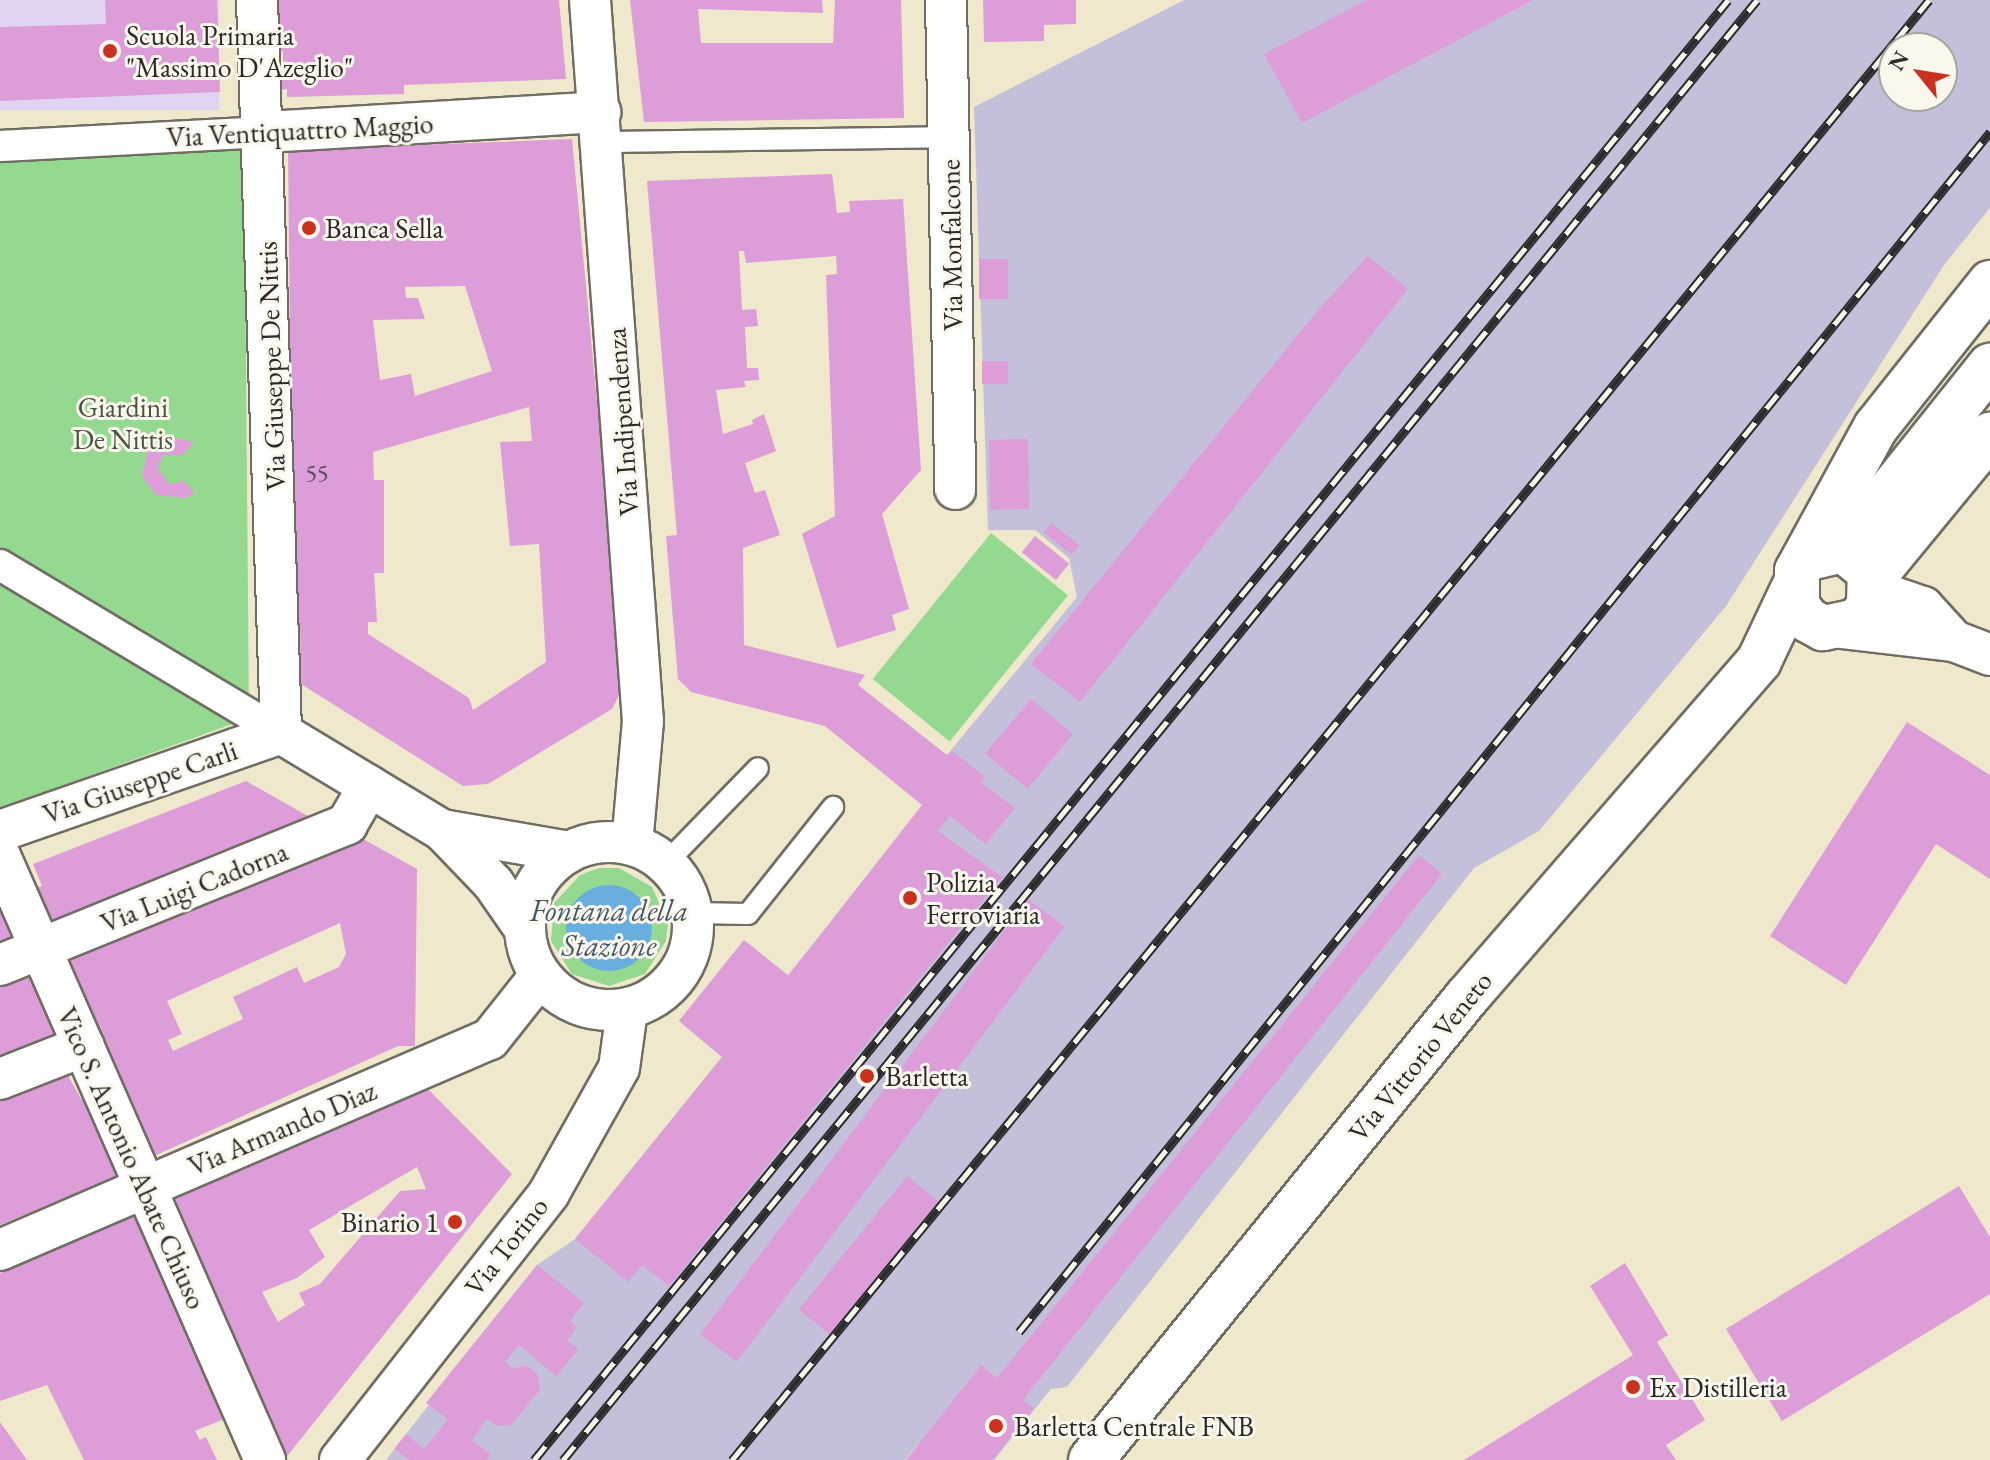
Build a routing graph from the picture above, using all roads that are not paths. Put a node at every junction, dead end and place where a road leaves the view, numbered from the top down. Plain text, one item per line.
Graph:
1 (257, 0) edge
2 (590, 0) edge
3 (946, 0) edge
4 (601, 127) junction
5 (265, 132) junction
6 (949, 137) junction
7 (0, 146) edge
8 (1990, 283) edge
9 (1990, 366) edge
10 (1990, 435) edge
11 (955, 489) dead end
12 (0, 565) edge
13 (1838, 573) junction
14 (1832, 628) junction
15 (1972, 648) edge
16 (1759, 661) junction
17 (281, 733) junction
18 (758, 768) dead end
19 (369, 786) junction
20 (833, 807) dead end
21 (442, 830) junction
22 (0, 831) edge
23 (569, 852) junction
24 (649, 854) junction
25 (0, 856) edge
26 (693, 913) junction
27 (525, 929) junction
28 (41, 949) junction
29 (0, 965) edge
30 (540, 976) junction
31 (627, 1010) junction
32 (84, 1046) junction
33 (0, 1079) edge
34 (144, 1186) junction
35 (0, 1250) edge
36 (265, 1460) edge
37 (340, 1460) edge
38 (1091, 1460) edge

1 - 5 street, Via Giuseppe De Nittis
2 - 4 street, Via Indipendenza
3 - 6 street, Via Monfalcone
4 - 5 street, Via Ventiquattro Maggio
4 - 6 lane
4 - 24 street, Via Indipendenza
5 - 7 street, Via Ventiquattro Maggio
5 - 17 street, Via Giuseppe De Nittis
6 - 11 street, Via Monfalcone
8 - 13 street
9 - 13 street, Via Vittorio Veneto
10 - 13 street, Via Vittorio Veneto
12 - 17 street
13 - 14 street, Via Vittorio Veneto
13 - 14 street
13 - 15 street
13 - 16 street, Via Vittorio Veneto
14 - 15 street
14 - 16 street, Via Vittorio Veneto
16 - 38 street, Via Vittorio Veneto
17 - 19 street
17 - 22 street, Via Giuseppe Carli
18 - 24 lane
19 - 21 street
19 - 28 street, Via Luigi Cadorna
20 - 26 lane
21 - 23 street
21 - 27 street
23 - 24 street
23 - 27 street
24 - 26 street
25 - 28 street, Vico S. Antonio Abate Chiuso
26 - 31 street
27 - 30 street
28 - 29 street, Via Luigi Cadorna
28 - 32 street, Vico S. Antonio Abate Chiuso
30 - 31 street
30 - 34 street, Via Armando Diaz
31 - 37 street, Via Torino
32 - 33 street
32 - 34 street, Vico S. Antonio Abate Chiuso
34 - 35 street, Via Armando Diaz
34 - 36 street, Vico S. Antonio Abate Chiuso

